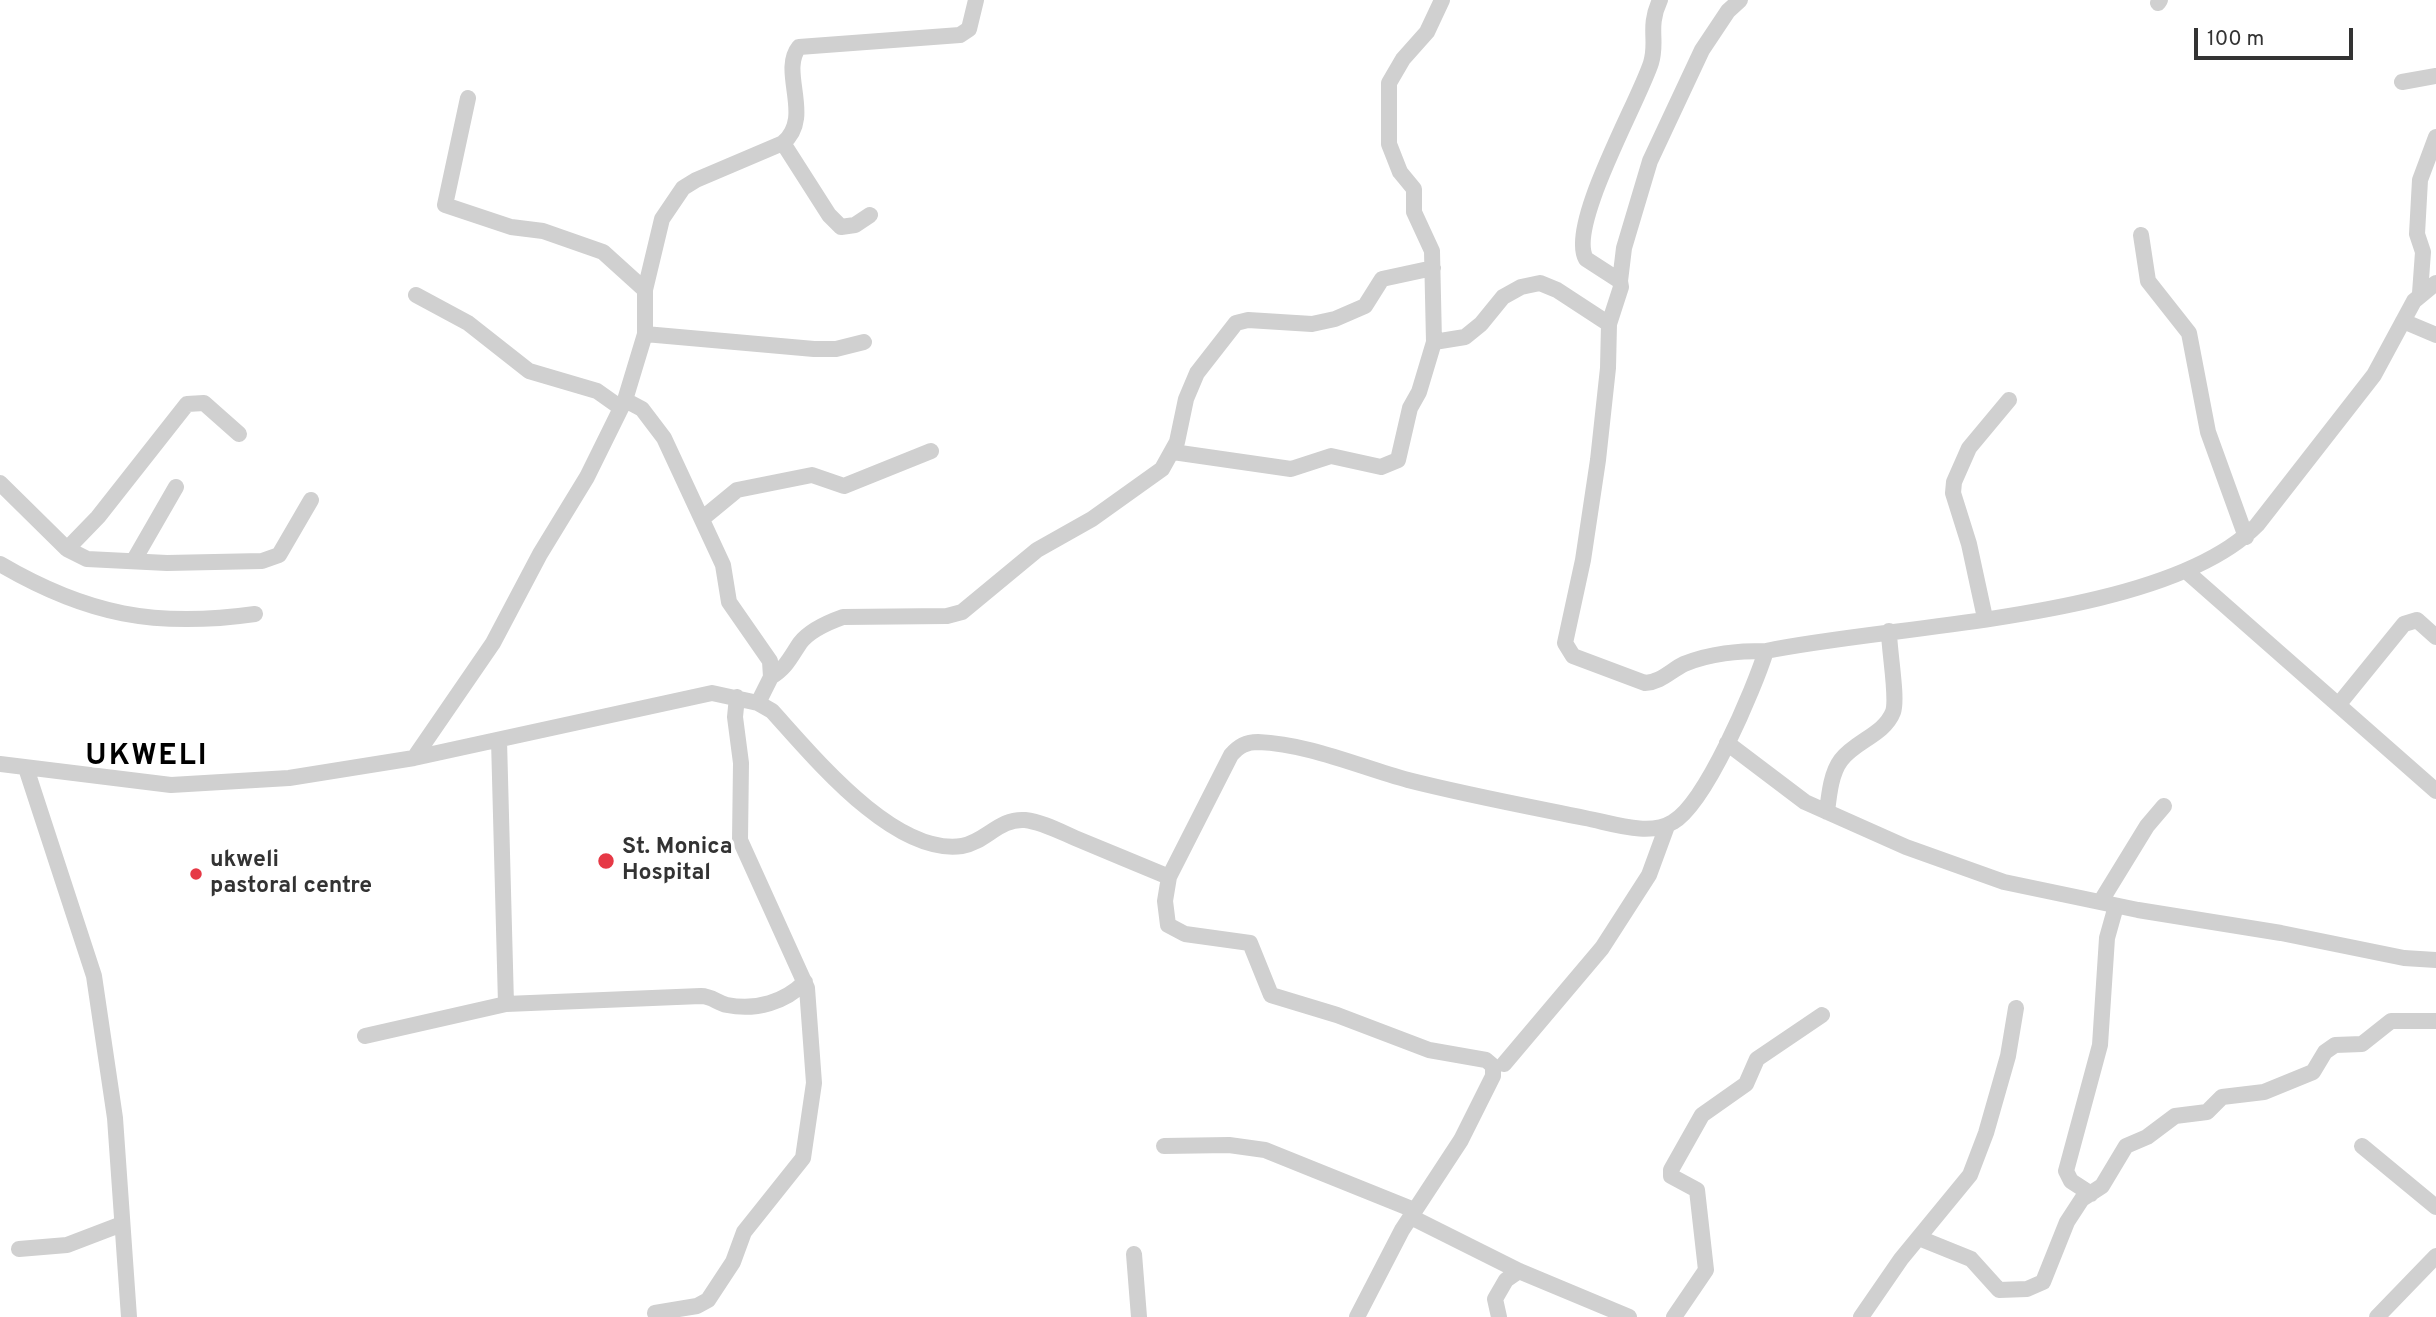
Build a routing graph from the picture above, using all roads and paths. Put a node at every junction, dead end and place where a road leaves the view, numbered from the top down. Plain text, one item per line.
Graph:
1 (976, 0) edge
2 (1442, 0) edge
3 (1660, 0) edge
4 (1740, 0) edge
5 (2436, 76) edge
6 (2402, 82) dead end
7 (468, 98) dead end
8 (2436, 137) edge
9 (783, 143) junction
10 (870, 215) dead end
11 (2141, 235) dead end
12 (2430, 256) edge
13 (1433, 268) junction
14 (1620, 281) junction
15 (2436, 283) edge
16 (645, 290) junction
17 (2420, 293) junction
18 (416, 295) dead end
19 (2403, 321) junction
20 (1609, 324) junction
21 (645, 334) junction
22 (2436, 335) edge
23 (864, 342) dead end
24 (1434, 342) junction
25 (2009, 400) dead end
26 (623, 404) junction
27 (239, 434) dead end
28 (931, 451) dead end
29 (1173, 452) junction
30 (0, 483) edge
31 (176, 487) dead end
32 (311, 500) dead end
33 (703, 518) junction
34 (2246, 537) junction
35 (67, 549) junction
36 (134, 560) junction
37 (0, 564) edge
38 (2186, 570) junction
39 (256, 614) dead end
40 (1985, 618) junction
41 (1889, 631) junction
42 (2436, 636) edge
43 (1766, 651) junction
44 (771, 677) junction
45 (737, 697) junction
46 (758, 703) junction
47 (2339, 704) junction
48 (499, 740) junction
49 (1727, 743) junction
50 (414, 758) junction
51 (0, 764) edge
52 (26, 768) junction
53 (2436, 791) edge
54 (2164, 806) dead end
55 (1827, 812) junction
56 (1667, 826) junction
57 (1169, 877) junction
58 (2108, 903) junction
59 (2436, 960) edge
60 (806, 982) junction
61 (506, 1003) junction
62 (2016, 1008) dead end
63 (1822, 1015) dead end
64 (2436, 1021) edge
65 (365, 1036) dead end
66 (1504, 1064) dead end
67 (1164, 1146) dead end
68 (2362, 1146) dead end
69 (2091, 1194) junction
70 (2436, 1207) edge
71 (1413, 1213) junction
72 (122, 1224) junction
73 (1919, 1238) junction
74 (19, 1249) dead end
75 (1134, 1254) dead end
76 (2436, 1256) edge
77 (1519, 1271) junction
78 (654, 1313) dead end
79 (130, 1317) edge
80 (1139, 1317) edge
81 (1357, 1317) edge
82 (1499, 1317) edge
83 (1629, 1317) edge
84 (1674, 1317) edge
85 (1860, 1317) edge
86 (2378, 1317) edge

1 - 9 street
2 - 13 street
3 - 14 street
4 - 14 street
5 - 6 street
7 - 16 street
8 - 12 street
9 - 10 street
9 - 16 street
11 - 34 street
12 - 17 street
13 - 24 street
13 - 29 street
14 - 20 street
15 - 17 street
16 - 21 street
17 - 19 street
18 - 26 street
19 - 22 street
19 - 34 street
20 - 24 street
20 - 43 street
21 - 23 street
21 - 26 street
24 - 29 street
25 - 40 street
26 - 33 street
26 - 50 street
27 - 35 street
28 - 33 street
29 - 44 street
30 - 35 street
31 - 36 street
32 - 36 street
33 - 44 street
34 - 38 street
35 - 36 street
37 - 39 street
38 - 40 street
38 - 47 street
40 - 41 street
41 - 43 street
41 - 55 street
42 - 47 street
43 - 49 street
44 - 46 street
45 - 46 street
45 - 48 street
45 - 60 street
46 - 57 street
47 - 53 street
48 - 50 street
48 - 61 street
49 - 55 street
49 - 56 street
50 - 52 street
51 - 52 street
52 - 72 street
54 - 58 street
55 - 58 street
56 - 57 street
56 - 66 street
57 - 71 street
58 - 59 street
58 - 69 street
60 - 61 street
60 - 78 street
61 - 65 street
62 - 73 street
63 - 84 street
64 - 69 street
67 - 71 street
68 - 70 street
69 - 73 street
71 - 77 street
71 - 81 street
72 - 74 street
72 - 79 street
73 - 85 street
75 - 80 street
76 - 86 street
77 - 82 street
77 - 83 street

